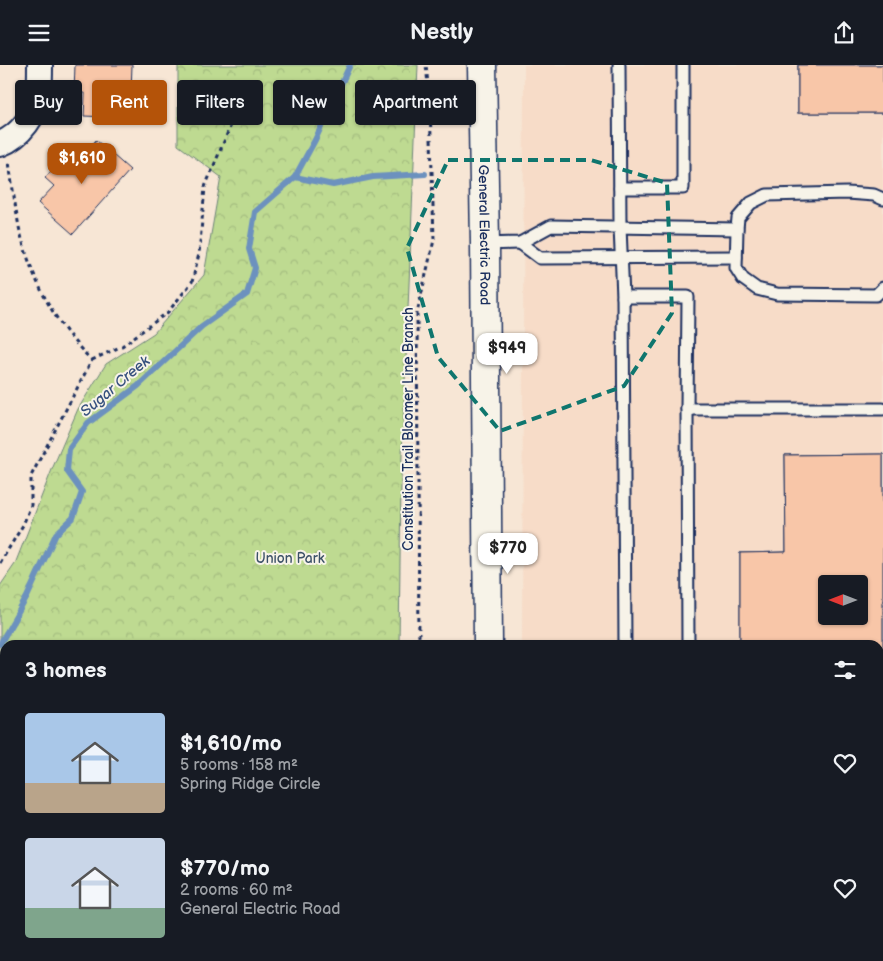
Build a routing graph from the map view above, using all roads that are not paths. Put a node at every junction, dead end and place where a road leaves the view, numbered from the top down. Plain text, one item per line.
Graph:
1 (40, 65) edge
2 (482, 65) edge
3 (619, 65) edge
4 (682, 65) edge
5 (3, 143) edge
6 (620, 188) junction
7 (883, 199) edge
8 (620, 227) junction
9 (738, 229) junction
10 (520, 243) junction
11 (484, 244) junction
12 (736, 257) junction
13 (621, 258) junction
14 (883, 288) edge
15 (623, 297) junction
16 (687, 409) junction
17 (883, 409) edge
18 (488, 640) edge
19 (625, 640) edge
20 (688, 640) edge

1 - 5 street
2 - 11 main road, General Electric Road
3 - 6 lane
4 - 6 lane
6 - 8 lane
7 - 9 lane
8 - 9 lane
8 - 10 lane
8 - 13 lane
9 - 12 lane
10 - 11 lane
10 - 13 lane
11 - 18 main road, General Electric Road
12 - 13 lane
12 - 14 lane
13 - 15 lane
15 - 16 lane
15 - 19 lane
16 - 17 lane
16 - 20 lane

